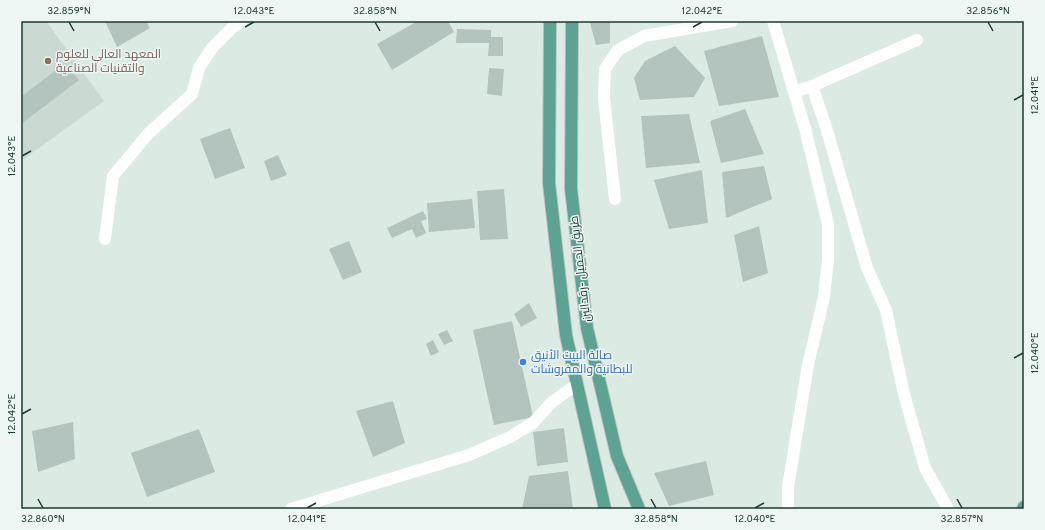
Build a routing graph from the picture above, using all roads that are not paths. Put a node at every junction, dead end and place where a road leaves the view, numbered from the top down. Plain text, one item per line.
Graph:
1 (242, 21) edge
2 (550, 21) edge
3 (572, 21) edge
4 (732, 21) edge
5 (773, 21) edge
6 (918, 40) dead end
7 (812, 86) junction
8 (794, 92) junction
9 (615, 199) dead end
10 (105, 239) dead end
11 (577, 384) junction
12 (291, 509) edge
13 (605, 509) edge
14 (639, 509) edge
15 (788, 509) edge
16 (948, 509) edge

1 - 10 street
2 - 11 main road, طريق الجميل -رقدالين
3 - 14 main road, طريق الجميل -رقدالين
4 - 9 street
5 - 8 street
6 - 7 street
7 - 8 street
7 - 16 street
8 - 15 street
11 - 12 street
11 - 13 main road, طريق الجميل -رقدالين

